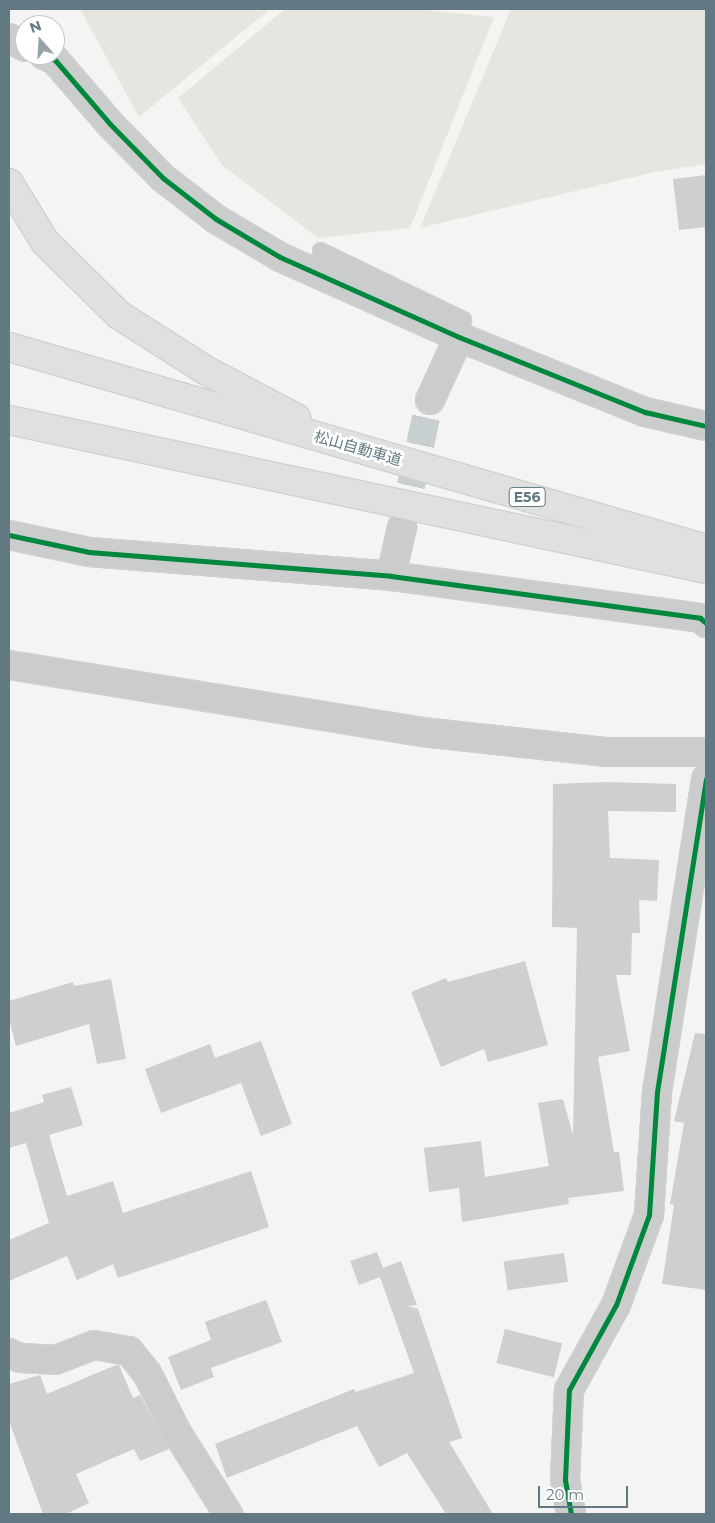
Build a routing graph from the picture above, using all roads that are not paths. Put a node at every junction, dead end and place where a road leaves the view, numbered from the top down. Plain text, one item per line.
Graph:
1 (59, 65) edge
2 (9, 183) edge
3 (320, 250) dead end
4 (459, 338) junction
5 (9, 347) edge
6 (430, 400) tunnel mouth
7 (9, 420) edge
8 (706, 426) edge
9 (347, 445) junction
10 (402, 527) tunnel mouth
11 (9, 535) edge
12 (706, 549) edge
13 (706, 569) edge
14 (391, 576) junction
15 (706, 623) edge
16 (9, 665) edge
17 (706, 752) edge
18 (706, 779) edge
19 (13, 1362) edge
20 (228, 1514) edge
21 (571, 1514) edge

1 - 4 street
2 - 9 highway
3 - 4 lane
4 - 6 street
4 - 8 street
5 - 9 highway, 松山自動車道 / E56
7 - 13 highway
9 - 12 highway, 松山自動車道 / E56
10 - 14 street
11 - 14 street
14 - 15 street
16 - 17 street
18 - 21 street
19 - 20 street

